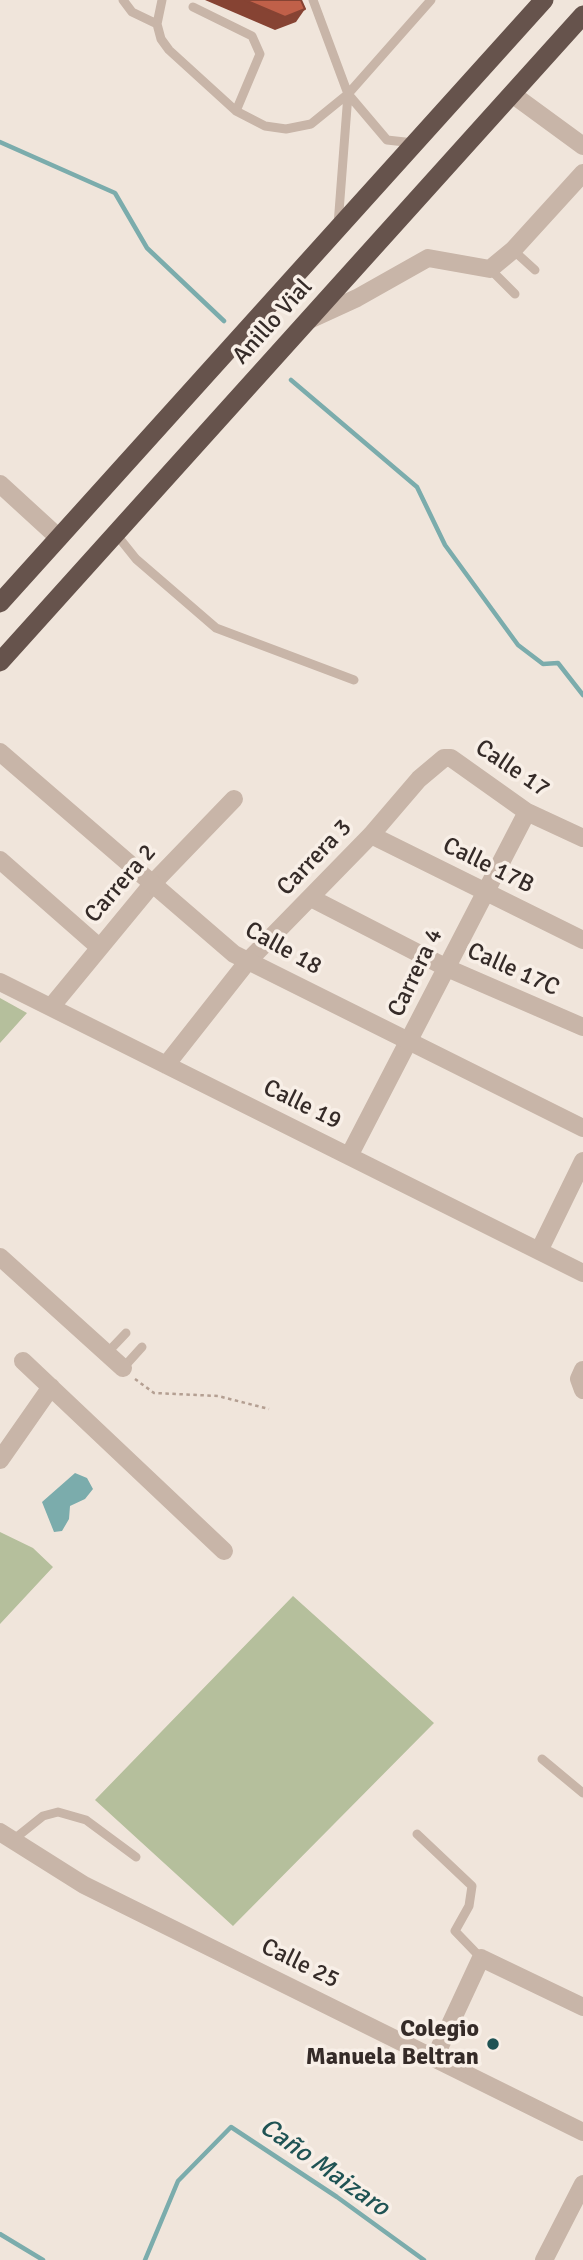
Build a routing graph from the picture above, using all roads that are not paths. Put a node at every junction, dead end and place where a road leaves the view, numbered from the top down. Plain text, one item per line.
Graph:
1 (123, 0) edge
2 (162, 0) edge
3 (313, 0) edge
4 (431, 0) edge
5 (544, 0) edge
6 (193, 7) dead end
7 (583, 15) edge
8 (157, 24) junction
9 (348, 94) junction
10 (512, 94) junction
11 (236, 111) junction
12 (415, 143) junction
13 (583, 146) edge
14 (583, 173) edge
15 (338, 230) junction
16 (513, 250) junction
17 (489, 269) junction
18 (535, 270) dead end
19 (515, 294) dead end
20 (306, 322) junction
21 (0, 484) edge
22 (114, 533) junction
23 (59, 538) junction
24 (0, 603) edge
25 (0, 662) edge
26 (354, 680) dead end
27 (0, 752) edge
28 (452, 758) joint
29 (234, 799) dead end
30 (527, 812) junction
31 (371, 835) junction
32 (583, 838) edge
33 (0, 860) edge
34 (154, 883) junction
35 (484, 891) junction
36 (311, 898) junction
37 (583, 940) edge
38 (99, 947) junction
39 (248, 961) junction
40 (447, 968) junction
41 (0, 982) edge
42 (51, 1007) junction
43 (583, 1027) edge
44 (409, 1043) junction
45 (166, 1065) junction
46 (583, 1128) edge
47 (349, 1156) junction
48 (583, 1161) edge
49 (539, 1251) junction
50 (0, 1256) edge
51 (583, 1272) edge
52 (126, 1333) dead end
53 (142, 1347) dead end
54 (107, 1353) junction
55 (23, 1361) dead end
56 (123, 1368) joint
57 (583, 1370) edge
58 (51, 1387) junction
59 (581, 1389) edge
60 (0, 1460) edge
61 (225, 1551) dead end
62 (542, 1759) dead end
63 (583, 1793) edge
64 (417, 1834) dead end
65 (6, 1837) edge
66 (136, 1857) dead end
67 (481, 1958) junction
68 (583, 2007) edge
69 (435, 2057) junction
70 (583, 2132) edge
71 (583, 2183) edge
72 (544, 2260) edge

1 - 8 lane
2 - 8 lane
3 - 9 lane
4 - 9 lane
5 - 12 highway, Anillo Vial
6 - 11 lane
7 - 10 highway, Anillo Vial
8 - 11 lane
9 - 11 lane
9 - 12 lane
9 - 15 lane
10 - 13 street
10 - 20 highway, Anillo Vial
12 - 15 highway, Anillo Vial
14 - 16 street
15 - 23 highway, Anillo Vial
16 - 17 street
16 - 18 lane
17 - 19 lane
17 - 20 street
20 - 22 highway, Anillo Vial
21 - 23 street
22 - 25 highway, Anillo Vial
22 - 26 lane
23 - 24 highway, Anillo Vial
27 - 34 street, Calle 18
28 - 30 street, Calle 17
28 - 31 street, Carrera 3
29 - 34 street, Carrera 2
30 - 32 street, Calle 17
30 - 35 street, Carrera 4
31 - 35 street, Calle 17B
31 - 36 street, Carrera 3
33 - 38 street
34 - 38 street, Carrera 2
34 - 39 street, Calle 18
35 - 37 street, Calle 17B
35 - 40 street, Carrera 4
36 - 39 street, Carrera 3
36 - 40 street, Calle 17C
38 - 42 street, Carrera 2
39 - 44 street, Calle 18
39 - 45 street, Carrera 3
40 - 43 street, Calle 17C
40 - 44 street, Carrera 4
41 - 42 street, Calle 19
42 - 45 street, Calle 19
44 - 46 street, Calle 18
44 - 47 street, Carrera 4
45 - 47 street, Calle 19
47 - 49 street, Calle 19
48 - 49 street
49 - 51 street, Calle 19
50 - 54 street
52 - 54 lane
53 - 56 lane
54 - 56 street
55 - 58 street
57 - 59 street
58 - 60 street
58 - 61 street
62 - 63 lane
64 - 67 lane
65 - 66 lane
65 - 69 street, Calle 25
67 - 68 street
67 - 69 street
69 - 70 street, Calle 25
71 - 72 street

